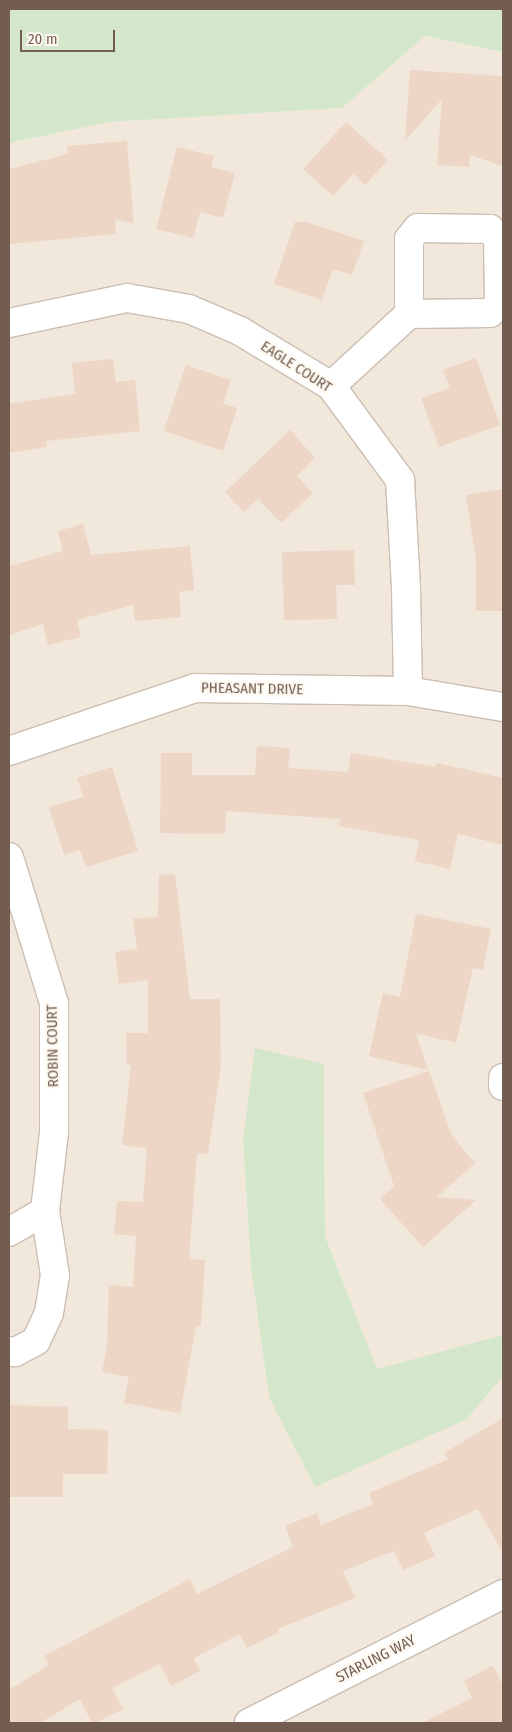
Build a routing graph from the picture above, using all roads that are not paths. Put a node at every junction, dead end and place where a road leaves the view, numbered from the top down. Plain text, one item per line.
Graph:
1 (409, 314) dead end
2 (9, 323) edge
3 (331, 386) junction
4 (408, 691) junction
5 (503, 707) edge
6 (9, 751) edge
7 (9, 858) edge
8 (503, 1078) edge
9 (503, 1086) edge
10 (45, 1211) junction
11 (9, 1232) edge
12 (9, 1351) edge
13 (503, 1594) edge
14 (249, 1723) edge

1 - 3 street
2 - 3 street, EAGLE COURT
3 - 4 street, EAGLE COURT
4 - 5 street, PHEASANT DRIVE
4 - 6 street, PHEASANT DRIVE
7 - 10 street, ROBIN COURT
8 - 9 street
10 - 11 street
10 - 12 street, ROBIN COURT
13 - 14 street, STARLING WAY

